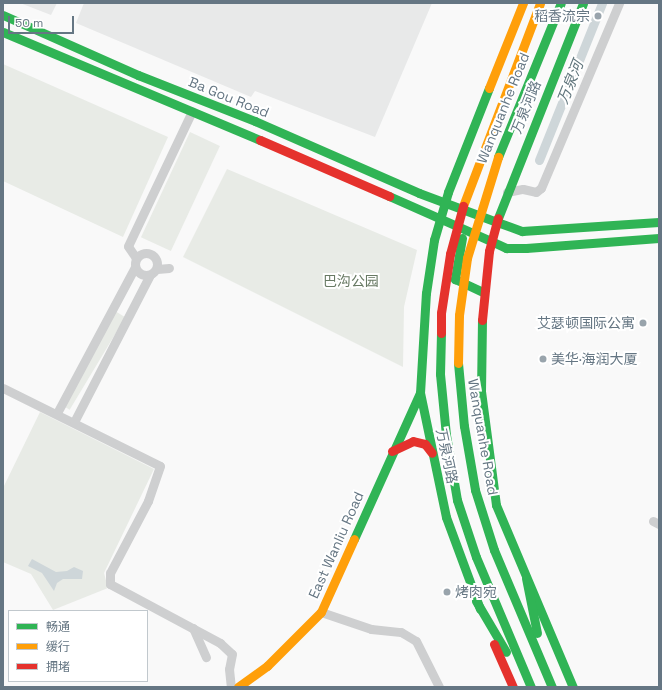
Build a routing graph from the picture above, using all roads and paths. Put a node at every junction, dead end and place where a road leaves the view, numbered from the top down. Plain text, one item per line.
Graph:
1 (523, 3) edge
2 (540, 3) edge
3 (561, 3) edge
4 (583, 3) edge
5 (619, 3) edge
6 (3, 15) edge
7 (3, 32) edge
8 (192, 111) junction
9 (471, 132) junction
10 (521, 154) junction
11 (461, 158) junction
12 (507, 192) junction
13 (445, 203) junction
14 (469, 212) junction
15 (440, 219) junction
16 (497, 222) junction
17 (659, 222) edge
18 (464, 230) junction
19 (659, 238) edge
20 (491, 241) junction
21 (136, 263) junction
22 (169, 268) dead end
23 (153, 272) junction
24 (426, 293) junction
25 (482, 297) junction
26 (116, 304) junction
27 (130, 312) junction
28 (3, 388) edge
29 (420, 393) junction
30 (57, 413) junction
31 (74, 422) junction
32 (392, 451) junction
33 (432, 453) junction
34 (526, 578) junction
35 (476, 600) junction
36 (322, 612) junction
37 (193, 628) junction
38 (206, 657) dead end
39 (543, 669) junction
40 (231, 687) edge
41 (238, 687) edge
42 (439, 687) edge
43 (514, 687) edge
44 (527, 687) edge
45 (531, 687) edge
46 (552, 687) edge
47 (573, 687) edge

1 - 9 main road
2 - 45 main road, Wanquanhe Road
3 - 39 main road, Wanquanhe Road
4 - 10 main road, 万泉河路
5 - 12 street
6 - 13 main road, Ba Gou Road
7 - 8 main road, Ba Gou Road
8 - 15 main road, Ba Gou Road
8 - 21 street
9 - 10 main road
9 - 11 main road
10 - 12 main road, 万泉河路
11 - 13 main road
11 - 14 main road
12 - 16 main road, 万泉河路
13 - 14 main road, Ba Gou Road
13 - 15 main road, 万泉河路
14 - 16 main road, Ba Gou Road
14 - 18 main road
15 - 18 main road, Ba Gou Road
15 - 24 main road, 万泉河路
16 - 17 main road, Ba Gou Road
16 - 20 main road, 万泉河路
18 - 20 main road, Ba Gou Road
18 - 25 main road
19 - 20 main road, Ba Gou Road
20 - 25 main road
21 - 23 street
21 - 23 street
21 - 26 street
22 - 23 street
23 - 27 street
24 - 25 main road
24 - 29 main road, 万泉河路
25 - 34 main road
26 - 27 street
26 - 30 street
27 - 31 street
28 - 30 street
29 - 32 main road, East Wanliu Road
29 - 33 main road, 万泉河路
30 - 31 street
31 - 37 street
32 - 33 main road
32 - 36 main road, East Wanliu Road
33 - 35 main road, 万泉河路
34 - 39 main road
34 - 47 main road
35 - 43 main road, 万泉河路
35 - 44 main road
36 - 41 main road, East Wanliu Road
36 - 42 street
37 - 38 street
37 - 40 street
39 - 46 main road, Wanquanhe Road

